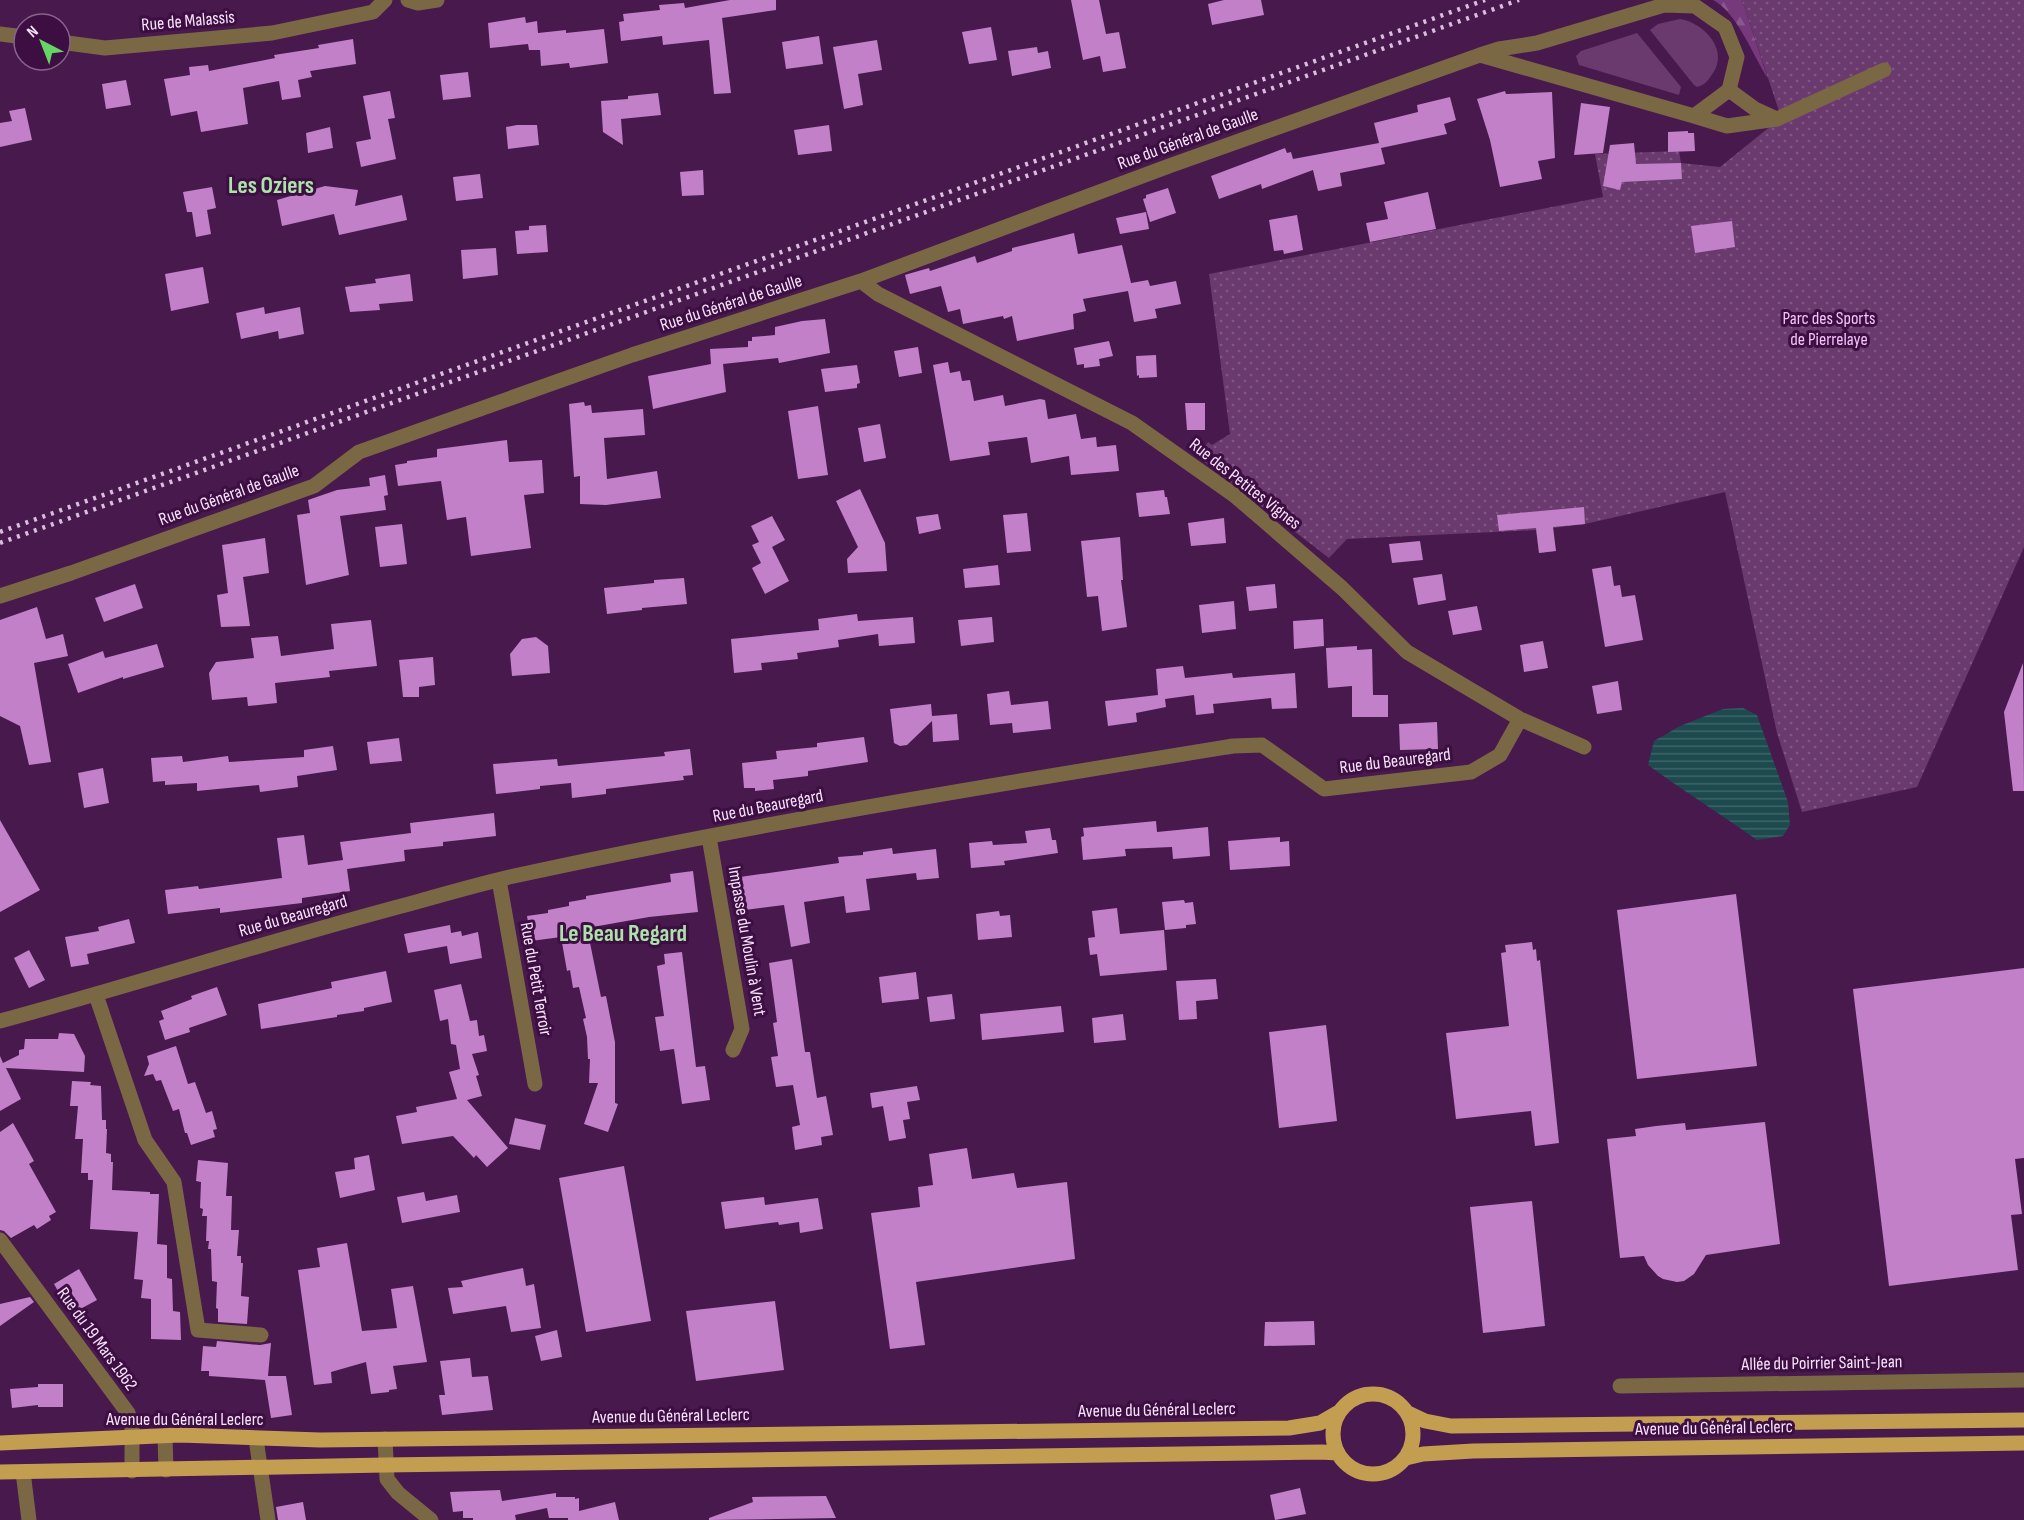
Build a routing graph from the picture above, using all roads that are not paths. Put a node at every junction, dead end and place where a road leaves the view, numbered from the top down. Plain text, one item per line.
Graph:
1 (385, 0) edge
2 (408, 0) edge
3 (436, 0) edge
4 (72, 44) edge
5 (1480, 55) junction
6 (1884, 70) dead end
7 (1729, 90) junction
8 (1694, 116) junction
9 (1777, 119) junction
10 (861, 281) junction
11 (0, 596) edge
12 (1520, 719) junction
13 (1584, 747) dead end
14 (709, 837) junction
15 (499, 880) junction
16 (96, 995) junction
17 (0, 1021) edge
18 (733, 1050) dead end
19 (535, 1084) dead end
20 (0, 1240) edge
21 (261, 1335) dead end
22 (2024, 1380) edge
23 (1620, 1386) dead end
24 (1339, 1412) junction
25 (1408, 1413) junction
26 (2024, 1420) edge
27 (165, 1436) junction
28 (132, 1437) junction
29 (256, 1438) junction
30 (385, 1439) junction
31 (0, 1443) edge
32 (2024, 1443) edge
33 (1337, 1453) junction
34 (1406, 1458) junction
35 (385, 1465) junction
36 (260, 1468) junction
37 (166, 1470) junction
38 (132, 1471) junction
39 (0, 1472) edge
40 (23, 1472) junction
41 (29, 1520) edge
42 (268, 1520) edge
43 (431, 1520) edge

1 - 4 street, Rue de Malassis
2 - 3 street
5 - 7 street, Rue du Général de Gaulle
5 - 8 street
5 - 10 street, Rue du Général de Gaulle
6 - 9 street
7 - 8 street
7 - 9 street
8 - 9 street
10 - 11 street, Rue du Général de Gaulle
10 - 12 street, Rue des Petites Vignes
12 - 13 street, Rue des Petites Vignes
12 - 14 street, Rue du Beauregard
14 - 15 street, Rue du Beauregard
14 - 18 street, Impasse du Moulin à Vent
15 - 16 street, Rue du Beauregard
15 - 19 street, Rue du Petit Terroir
16 - 17 street, Rue du Beauregard
16 - 21 street
20 - 28 street, Rue du 19 Mars 1962
22 - 23 street, Allée du Poirrier Saint-Jean
24 - 25 main road, Avenue du Général Leclerc
24 - 30 main road, Avenue du Général Leclerc
24 - 33 main road
25 - 26 main road, Avenue du Général Leclerc
25 - 34 main road
27 - 28 main road, Avenue du Général Leclerc
27 - 29 main road, Avenue du Général Leclerc
27 - 37 street
28 - 31 main road, Avenue du Général Leclerc
28 - 38 street, Rue du 19 Mars 1962
29 - 30 main road, Avenue du Général Leclerc
29 - 36 street
30 - 35 street
32 - 34 main road, Avenue du Général Leclerc
33 - 34 main road, Avenue du Général Leclerc
33 - 35 main road
35 - 36 main road
35 - 43 street
36 - 37 main road
36 - 42 street
37 - 38 main road
38 - 40 main road
39 - 40 main road
40 - 41 street

